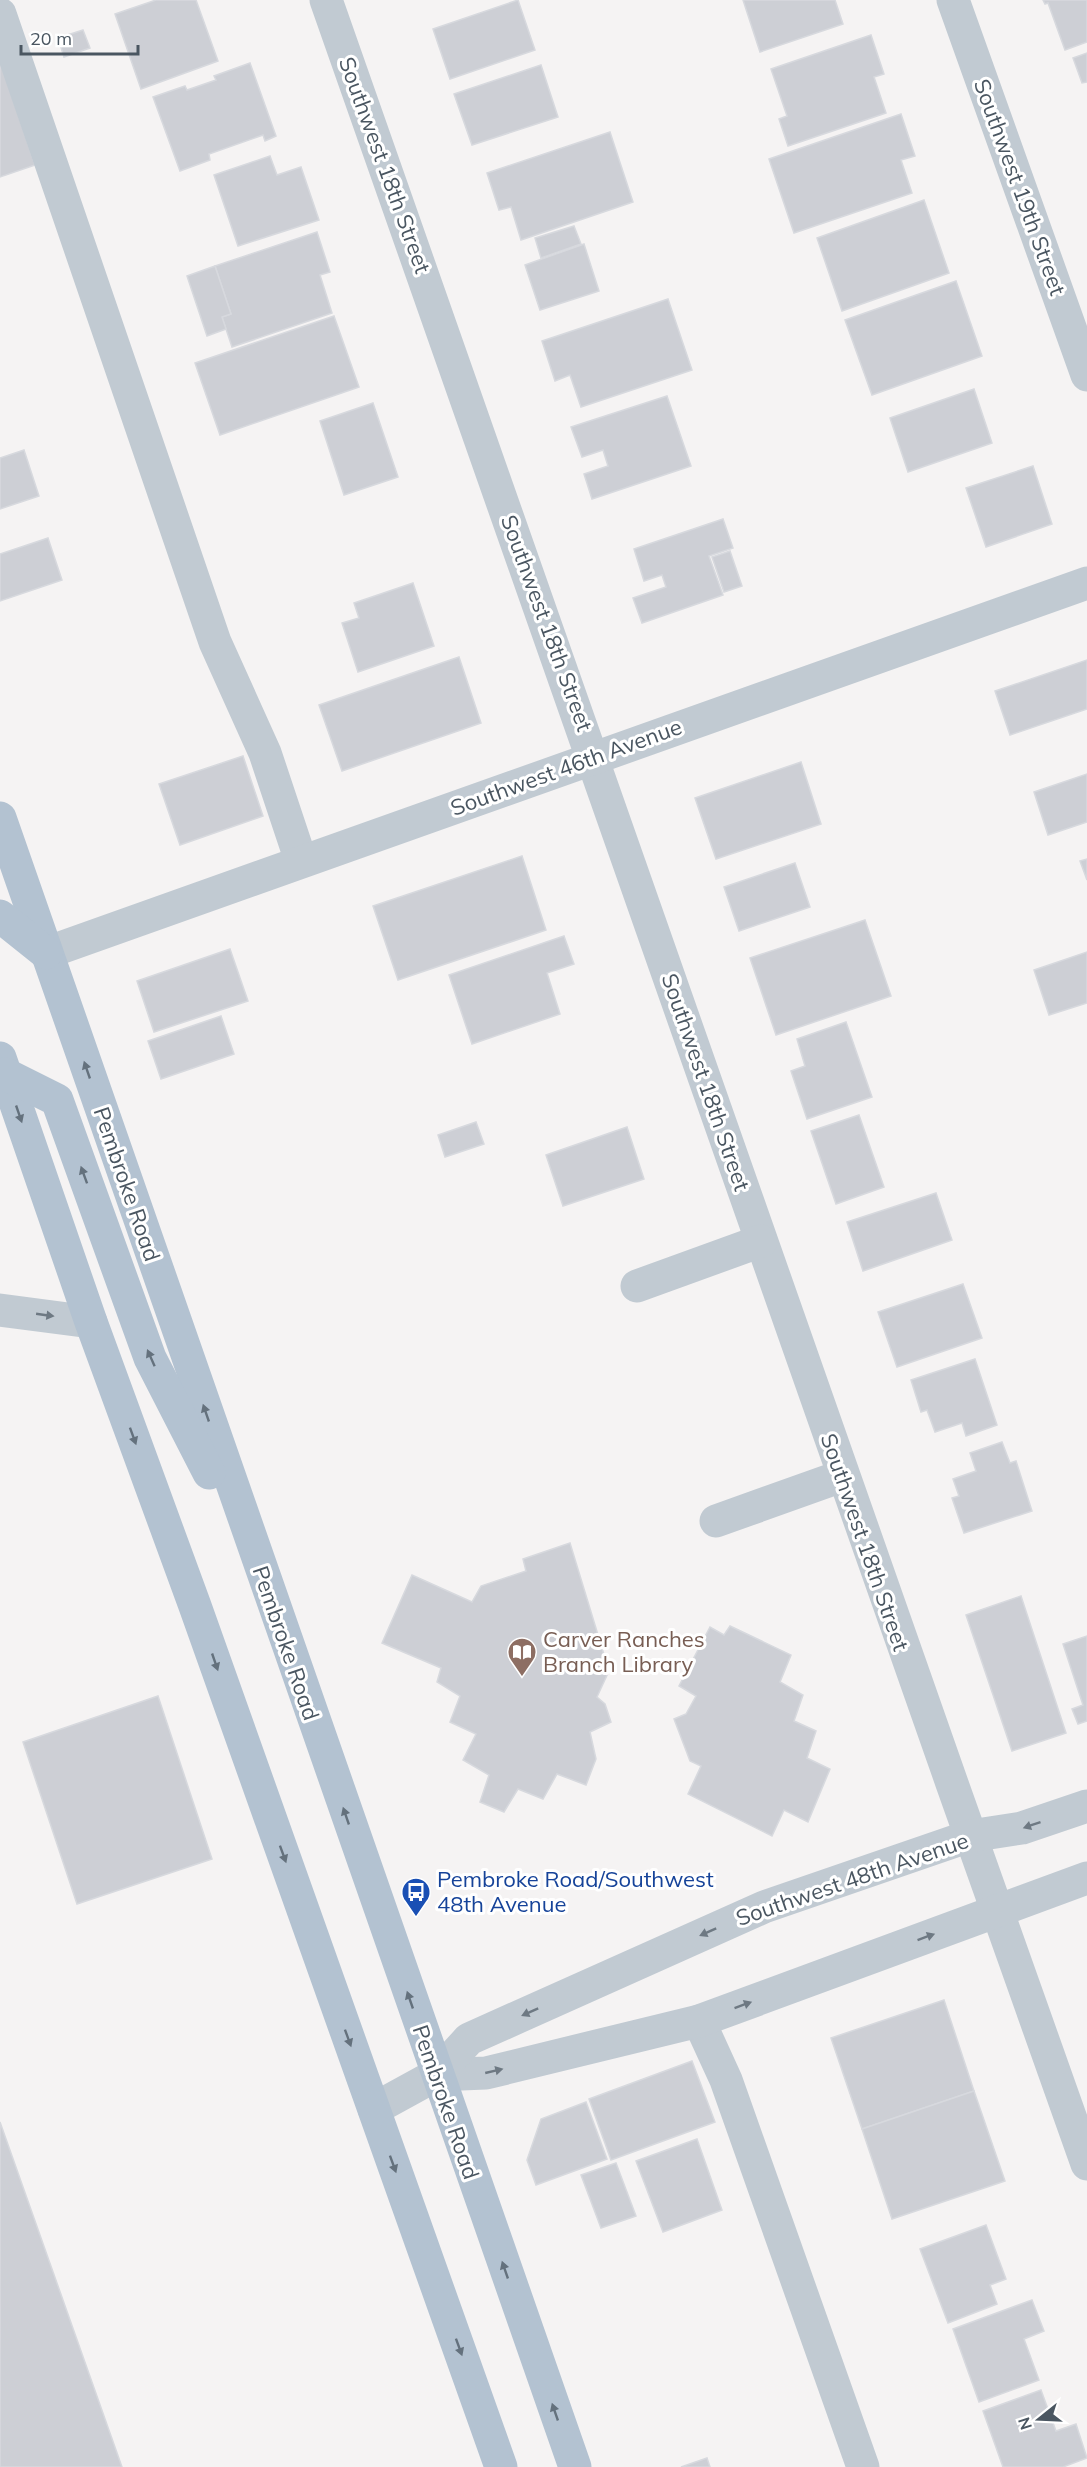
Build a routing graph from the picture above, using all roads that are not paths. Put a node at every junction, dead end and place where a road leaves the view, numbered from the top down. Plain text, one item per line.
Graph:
1 (326, 0) edge
2 (953, 0) edge
3 (0, 14) edge
4 (1087, 375) edge
5 (1087, 583) edge
6 (594, 756) junction
7 (0, 818) edge
8 (301, 861) junction
9 (0, 916) edge
10 (46, 953) junction
11 (3, 1066) edge
12 (761, 1241) junction
13 (638, 1286) dead end
14 (0, 1310) edge
15 (91, 1322) junction
16 (842, 1476) junction
17 (716, 1521) dead end
18 (263, 1579) junction
19 (1087, 1806) edge
20 (970, 1836) junction
21 (1087, 1878) edge
22 (997, 1911) junction
23 (699, 2021) junction
24 (436, 2075) junction
25 (374, 2109) junction
26 (1087, 2164) edge
27 (501, 2467) edge
28 (575, 2467) edge
29 (863, 2467) edge

1 - 6 street, Southwest 18th Street
2 - 4 street, Southwest 19th Street
3 - 8 street
5 - 6 street, Southwest 46th Avenue
6 - 8 street, Southwest 46th Avenue
6 - 12 street, Southwest 18th Street
7 - 10 main road, Pembroke Road
8 - 10 street, Southwest 46th Avenue
9 - 10 main road
18 -> 10 main road, Pembroke Road
11 -> 15 main road
18 -> 11 main road
12 - 13 street
12 - 16 street, Southwest 18th Street
14 -> 15 street
15 -> 25 main road
16 - 17 street
16 - 20 street, Southwest 18th Street
24 -> 18 main road, Pembroke Road
19 -> 20 street, Southwest 48th Avenue
20 - 22 street, Southwest 18th Street
20 -> 24 street, Southwest 48th Avenue
21 - 22 street, Southwest 48th Avenue
23 -> 22 street, Southwest 48th Avenue
22 - 26 street, Southwest 18th Street
24 -> 23 street, Southwest 48th Avenue
23 - 29 street
24 - 25 street, Southwest 48th Avenue
28 -> 24 main road, Pembroke Road
25 -> 27 main road

